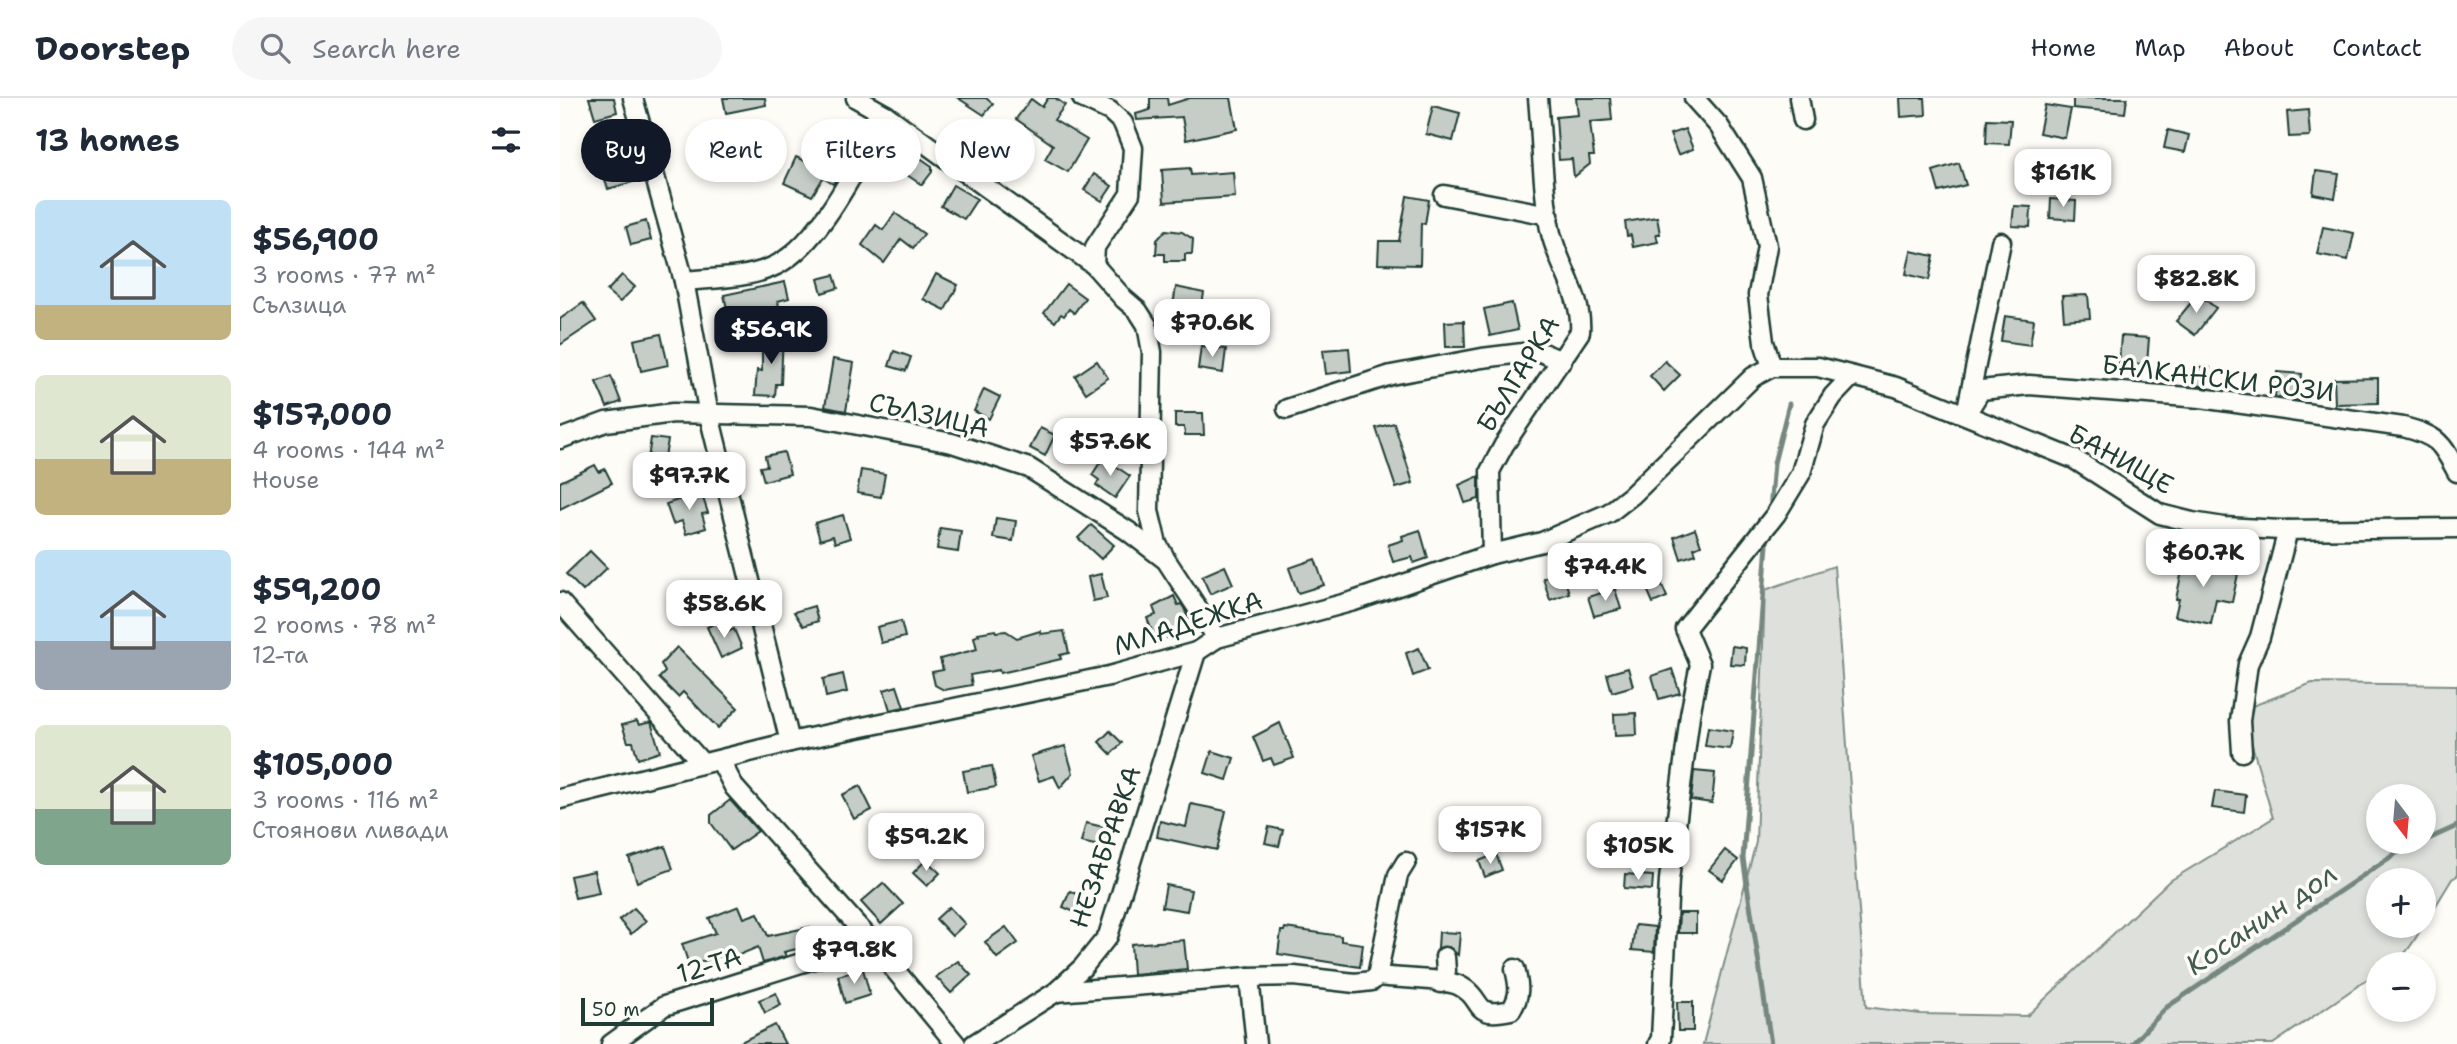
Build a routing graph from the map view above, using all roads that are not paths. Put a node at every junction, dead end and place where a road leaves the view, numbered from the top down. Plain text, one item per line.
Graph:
1 (633, 98) edge
2 (856, 98) edge
3 (1082, 98) edge
4 (1538, 98) edge
5 (1695, 98) edge
6 (1799, 98) edge
7 (886, 116) junction
8 (1803, 120) dead end
9 (1444, 195) dead end
10 (1549, 215) junction
11 (2001, 242) dead end
12 (1094, 265) junction
13 (684, 281) junction
14 (1562, 361) junction
15 (1772, 367) junction
16 (1852, 376) junction
17 (1287, 410) dead end
18 (1966, 414) junction
19 (709, 415) junction
20 (560, 439) edge
21 (2457, 472) edge
22 (2457, 528) edge
23 (2288, 530) junction
24 (1492, 554) junction
25 (1166, 560) junction
26 (560, 603) edge
27 (1217, 638) junction
28 (1196, 652) junction
29 (790, 742) junction
30 (2242, 752) dead end
31 (720, 760) junction
32 (702, 763) junction
33 (560, 799) edge
34 (1406, 862) dead end
35 (871, 941) junction
36 (1445, 957) dead end
37 (1515, 969) dead end
38 (1377, 976) junction
39 (1249, 977) junction
40 (1441, 983) junction
41 (1056, 992) junction
42 (611, 1044) edge
43 (956, 1044) edge
44 (974, 1044) edge
45 (1256, 1044) edge
46 (1658, 1044) edge

1 - 13 street
2 - 7 street
3 - 12 street
4 - 10 street, БЪЛГАРКА
5 - 15 street
6 - 8 street
7 - 12 street
7 - 13 street
9 - 10 street
10 - 14 street, БЪЛГАРКА
11 - 18 street
12 - 25 street
13 - 19 street
14 - 17 street
14 - 24 street, БЪЛГАРКА
15 - 16 street, БАНИЩЕ
15 - 24 street, МЛАДЕЖКА
16 - 18 street, БАНИЩЕ
16 - 46 street
18 - 21 street, БАЛКАНСКИ РОЗИ
18 - 23 street, БАНИЩЕ
19 - 20 street, СЪЛЗИЦА
19 - 25 street, СЪЛЗИЦА
19 - 29 street
22 - 23 street, БАНИЩЕ
23 - 30 street
24 - 27 street, МЛАДЕЖКА
25 - 27 street, СЪЛЗИЦА
26 - 32 street
27 - 28 street, МЛАДЕЖКА
28 - 29 street, МЛАДЕЖКА
28 - 41 street, НЕЗАБРАВКА
29 - 31 street, МЛАДЕЖКА
31 - 32 street, МЛАДЕЖКА
31 - 35 street
32 - 33 street, МЛАДЕЖКА
34 - 38 street
35 - 42 street, 12-ТА
35 - 43 street
36 - 40 street
37 - 40 street
38 - 39 street
38 - 40 street
39 - 41 street
39 - 45 street
41 - 44 street, НЕЗАБРАВКА

